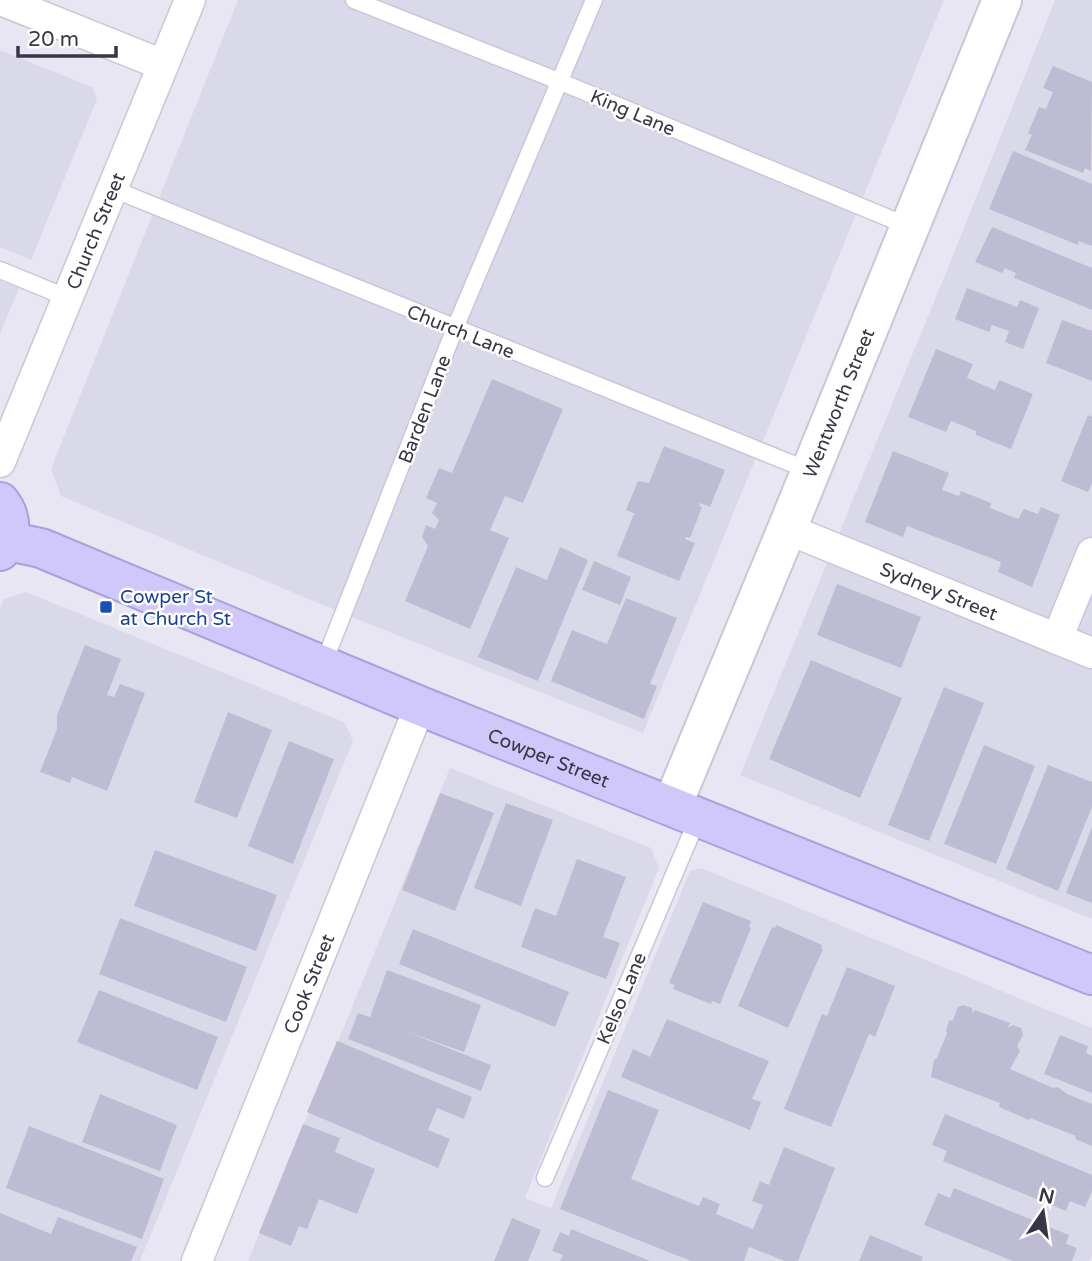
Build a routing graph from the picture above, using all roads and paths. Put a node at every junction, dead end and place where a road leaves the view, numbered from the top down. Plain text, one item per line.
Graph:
1 (1, 0) edge
2 (190, 0) edge
3 (354, 0) edge
4 (594, 0) edge
5 (1002, 0) edge
6 (163, 65) junction
7 (561, 82) junction
8 (113, 189) junction
9 (910, 227) junction
10 (0, 270) edge
11 (68, 299) junction
12 (455, 328) junction
13 (0, 462) edge
14 (810, 471) junction
15 (0, 502) edge
16 (787, 529) junction
17 (3, 546) edge
18 (1092, 553) edge
19 (1057, 639) junction
20 (1092, 653) edge
21 (323, 665) junction
22 (420, 706) junction
23 (685, 812) junction
24 (1092, 975) edge
25 (545, 1178) dead end
26 (197, 1261) edge

1 - 6 street
2 - 6 street, Church Street
3 - 7 lane, King Lane
4 - 7 lane, Barden Lane
5 - 9 street, Wentworth Street
6 - 8 street, Church Street
7 - 9 lane, King Lane
7 - 12 lane, Barden Lane
8 - 11 street, Church Street
8 - 12 lane, Church Lane
9 - 14 street, Wentworth Street
10 - 11 lane
11 - 13 street, Church Street
12 - 14 lane, Church Lane
12 - 21 lane, Barden Lane
14 - 16 street, Wentworth Street
15 - 17 main road
16 - 19 street, Sydney Street
16 - 23 street, Wentworth Street
17 - 21 main road, Cowper Street
18 - 19 street
19 - 20 street, Sydney Street
21 - 22 main road, Cowper Street
22 - 23 main road, Cowper Street
22 - 26 street, Cook Street
23 - 24 main road, Cowper Street
23 - 25 lane, Kelso Lane

